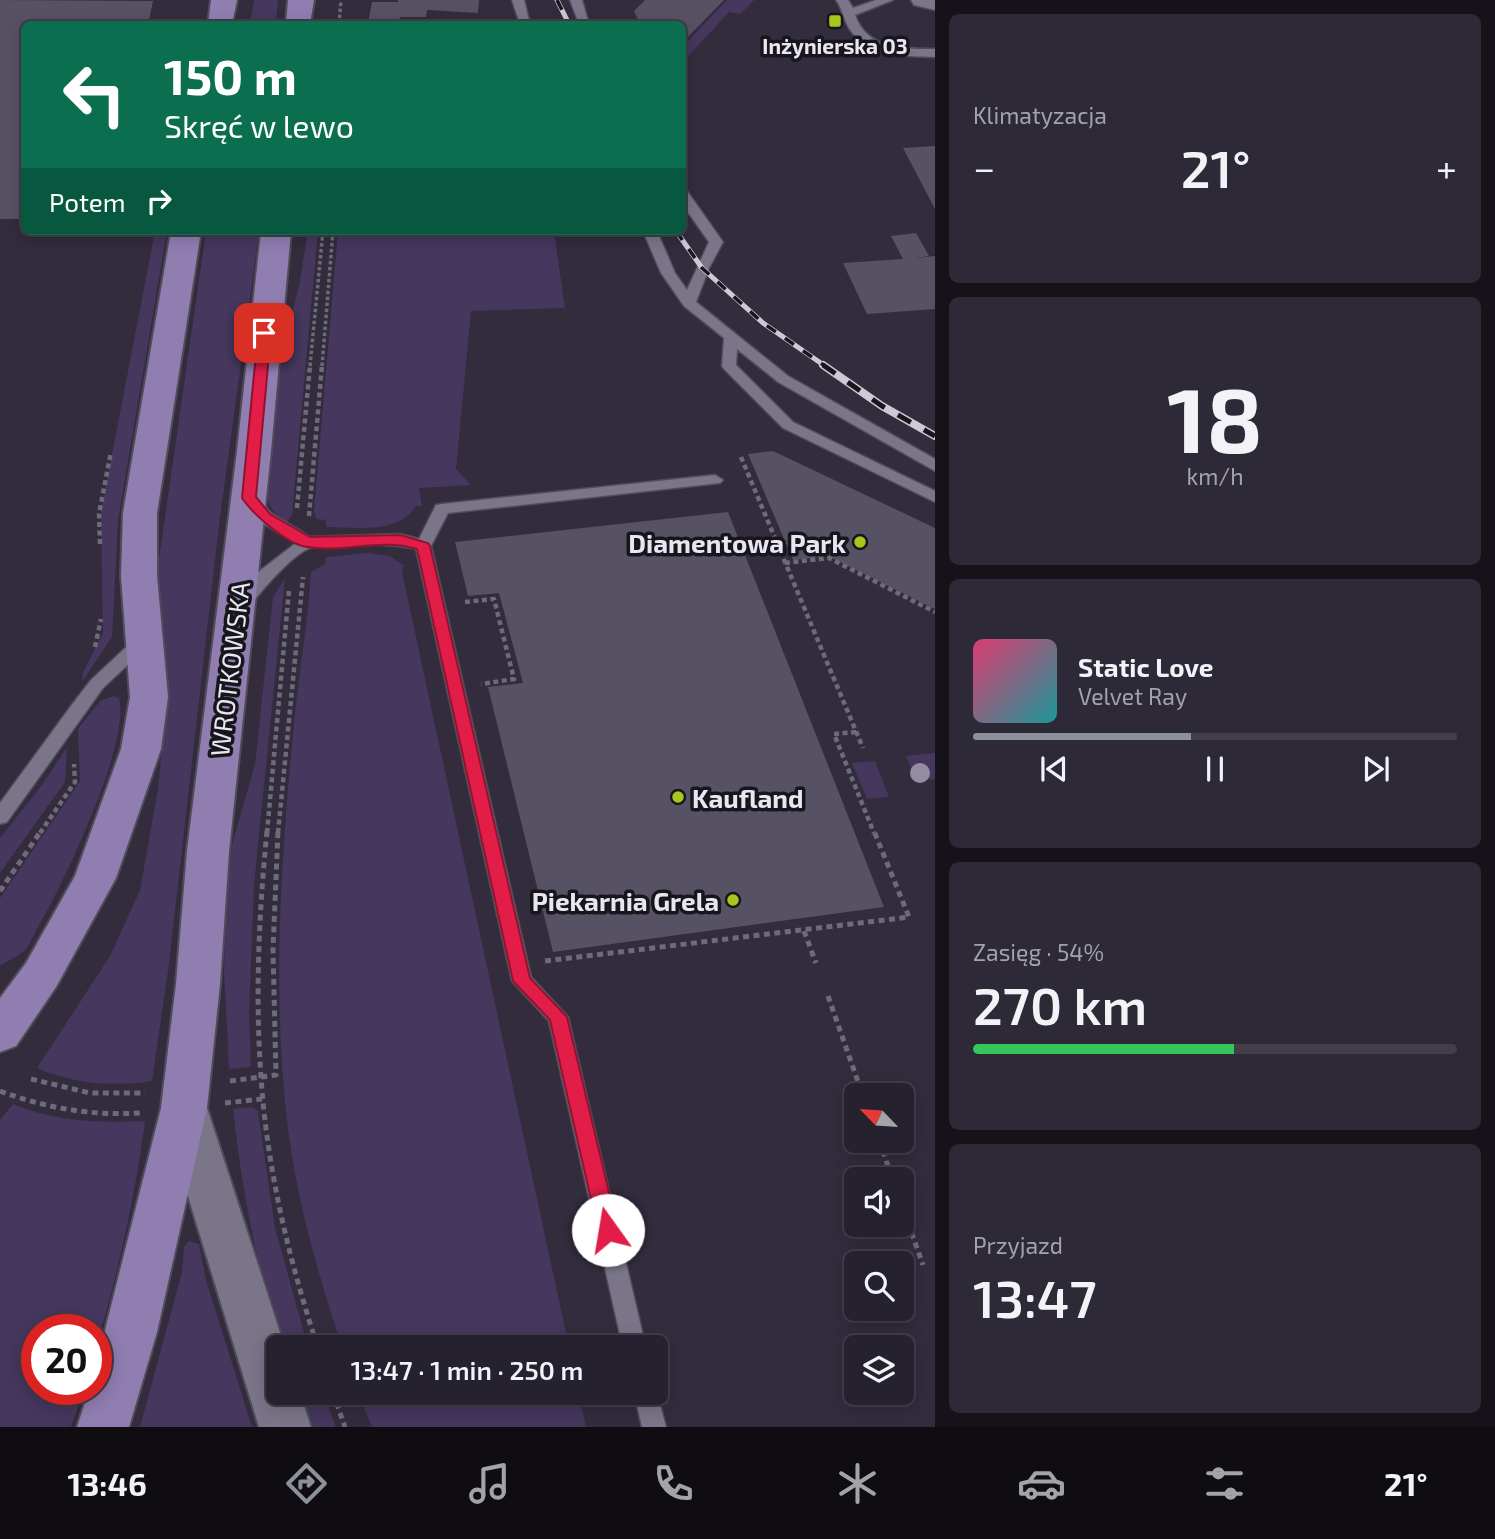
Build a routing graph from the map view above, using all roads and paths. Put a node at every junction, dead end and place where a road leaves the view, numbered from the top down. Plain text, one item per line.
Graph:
1 (225, 0) edge
2 (301, 0) edge
3 (341, 0) edge
4 (518, 0) edge
5 (576, 0) edge
6 (842, 0) edge
7 (887, 0) edge
8 (922, 0) edge
9 (935, 3) edge
10 (851, 13) junction
11 (221, 21) edge
12 (298, 21) edge
13 (339, 21) edge
14 (524, 21) edge
15 (583, 21) edge
16 (935, 53) edge
17 (686, 200) edge
18 (185, 235) edge
19 (276, 235) edge
20 (323, 235) edge
21 (333, 235) edge
22 (652, 235) edge
23 (689, 303) junction
24 (731, 337) junction
25 (113, 442) dead end
26 (741, 457) dead end
27 (935, 466) edge
28 (715, 480) dead end
29 (935, 497) edge
30 (249, 498) junction
31 (298, 544) junction
32 (423, 546) junction
33 (100, 552) dead end
34 (785, 564) junction
35 (461, 602) dead end
36 (935, 612) edge
37 (102, 614) dead end
38 (235, 619) junction
39 (146, 639) junction
40 (94, 650) dead end
41 (481, 697) dead end
42 (77, 709) junction
43 (856, 732) junction
44 (863, 747) dead end
45 (0, 817) edge
46 (0, 891) edge
47 (804, 930) junction
48 (542, 949) dead end
49 (816, 963) dead end
50 (828, 996) dead end
51 (0, 1033) edge
52 (261, 1077) junction
53 (31, 1079) dead end
54 (230, 1081) dead end
55 (858, 1083) edge
56 (0, 1091) edge
57 (262, 1099) junction
58 (232, 1102) dead end
59 (159, 1104) junction
60 (913, 1237) edge
61 (923, 1265) dead end
62 (314, 1335) edge
63 (632, 1335) edge
64 (337, 1405) edge
65 (649, 1405) edge
66 (103, 1427) edge
67 (285, 1427) edge
68 (345, 1427) edge
69 (654, 1427) edge

1 - 11 main road
2 - 12 main road
3 - 13 path
4 - 14 lane
5 - 15 lane
6 - 10 lane
7 - 10 lane
8 - 9 street
10 - 16 lane
17 - 23 lane
18 - 39 main road
19 - 30 main road, WROTKOWSKA
20 - 31 path
21 - 31 path
22 - 23 lane
23 - 24 lane
24 - 27 lane
24 - 29 lane
25 - 33 path
26 - 34 path
28 - 32 lane
30 - 31 lane
30 - 38 main road, WROTKOWSKA
31 - 32 lane
31 - 38 lane
31 - 52 path
31 - 52 path
32 - 63 lane
34 - 36 path
34 - 43 path
35 - 41 path
37 - 40 path
38 - 59 main road, WROTKOWSKA
39 - 42 lane
39 - 51 main road
42 - 45 lane
42 - 46 path
43 - 44 path
43 - 47 path
47 - 48 path
47 - 49 path
50 - 55 path
52 - 54 path
52 - 57 path
53 - 59 path
56 - 59 path
57 - 58 path
57 - 62 path
59 - 66 main road, WROTKOWSKA
59 - 67 street, WROTKOWSKA
60 - 61 path
64 - 68 path
65 - 69 lane

